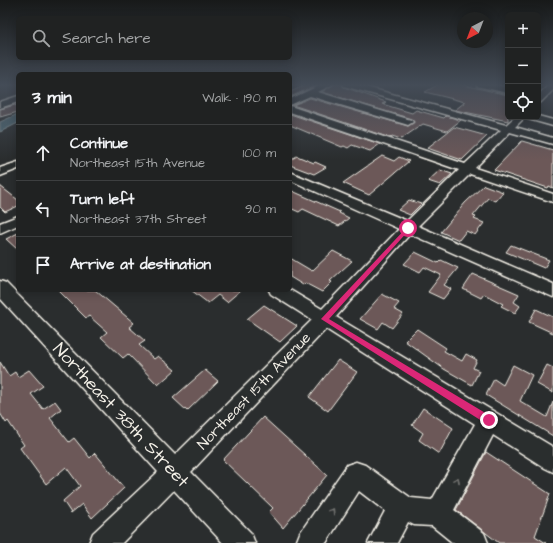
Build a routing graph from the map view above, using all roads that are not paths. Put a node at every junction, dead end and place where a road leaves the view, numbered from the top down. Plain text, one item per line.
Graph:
1 (365, 109) edge
2 (446, 109) edge
3 (292, 111) edge
4 (541, 115) edge
5 (553, 118) edge
6 (541, 120) edge
7 (408, 122) dead end
8 (515, 123) edge
9 (553, 123) edge
10 (553, 141) edge
11 (16, 166) edge
12 (467, 170) junction
13 (0, 172) edge
14 (292, 177) edge
15 (553, 198) edge
16 (408, 228) junction
17 (0, 287) edge
18 (553, 291) edge
19 (280, 292) edge
20 (324, 319) junction
21 (489, 420) junction
22 (553, 460) edge
23 (174, 472) junction
24 (402, 507) junction
25 (438, 514) junction
26 (463, 539) edge
27 (103, 543) edge
28 (241, 543) edge
29 (310, 543) edge
30 (382, 543) edge

1 - 7 street
2 - 8 street
3 - 12 street
4 - 5 street
6 - 9 street
8 - 10 street
8 - 12 street, Northeast 15th Avenue
11 - 13 street
12 - 15 street
12 - 16 street, Northeast 15th Avenue
14 - 16 street
16 - 18 street
16 - 20 street, Northeast 15th Avenue
17 - 23 street, Northeast 38th Street
19 - 20 street
20 - 21 street
20 - 23 street, Northeast 15th Avenue
21 - 22 street
25 -> 21 street
23 - 27 street, Northeast 15th Avenue
23 - 28 street, Northeast 38th Street
24 - 25 street
29 -> 24 street
24 - 30 street
25 - 26 street

